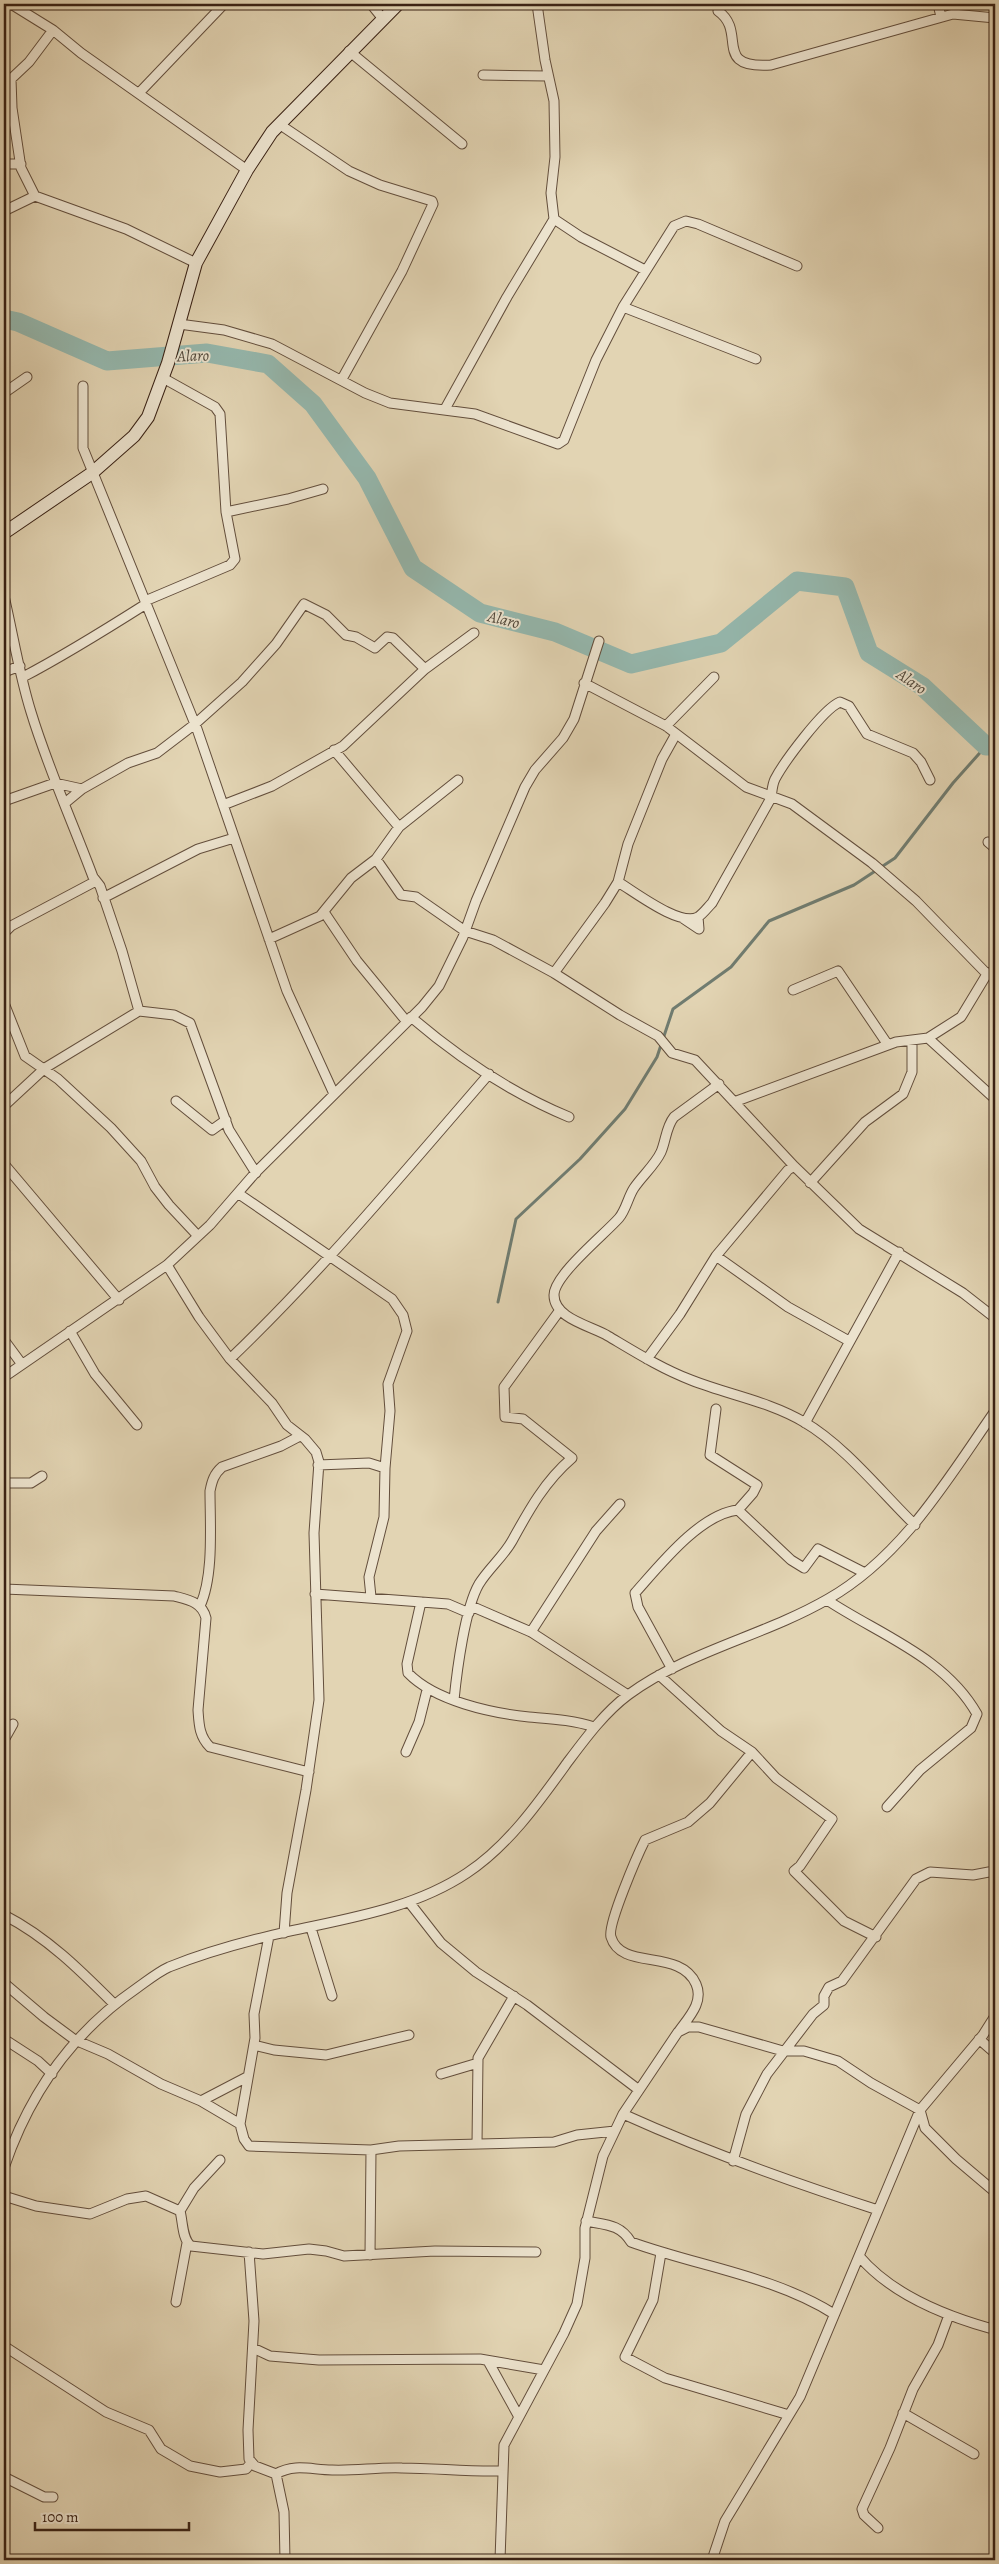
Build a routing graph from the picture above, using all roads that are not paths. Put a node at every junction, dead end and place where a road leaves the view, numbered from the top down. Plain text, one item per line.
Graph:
1 (11, 4) edge
2 (224, 4) edge
3 (370, 4) edge
4 (398, 4) edge
5 (537, 4) edge
6 (938, 4) edge
7 (718, 11) dead end
8 (941, 17) junction
9 (995, 18) edge
10 (383, 19) junction
11 (53, 30) junction
12 (350, 51) junction
13 (483, 75) dead end
14 (548, 76) junction
15 (139, 93) junction
16 (279, 124) junction
17 (462, 144) dead end
18 (4, 164) edge
19 (21, 164) junction
20 (247, 170) junction
21 (34, 196) junction
22 (4, 211) edge
23 (554, 219) junction
24 (196, 263) junction
25 (797, 266) dead end
26 (645, 270) junction
27 (623, 307) junction
28 (179, 324) junction
29 (756, 359) dead end
30 (27, 377) dead end
31 (163, 378) junction
32 (342, 379) junction
33 (83, 386) dead end
34 (4, 393) edge
35 (445, 409) junction
36 (92, 473) junction
37 (323, 489) dead end
38 (226, 512) junction
39 (4, 534) edge
40 (4, 596) edge
41 (145, 603) junction
42 (474, 633) dead end
43 (598, 641) dead end
44 (20, 666) junction
45 (425, 669) junction
46 (4, 672) edge
47 (23, 677) junction
48 (714, 677) dead end
49 (584, 683) junction
50 (195, 724) junction
51 (666, 726) junction
52 (676, 734) junction
53 (334, 750) junction
54 (458, 780) dead end
55 (930, 780) dead end
56 (56, 783) junction
57 (82, 789) junction
58 (771, 798) junction
59 (4, 800) edge
60 (65, 803) junction
61 (223, 805) junction
62 (399, 827) junction
63 (234, 838) junction
64 (376, 859) junction
65 (96, 881) junction
66 (618, 882) junction
67 (103, 898) junction
68 (324, 912) junction
69 (465, 931) junction
70 (4, 933) edge
71 (269, 939) junction
72 (554, 973) junction
73 (991, 973) edge
74 (793, 990) dead end
75 (4, 1004) edge
76 (139, 1011) junction
77 (409, 1020) junction
78 (928, 1038) junction
79 (912, 1040) junction
80 (888, 1045) junction
81 (45, 1068) junction
82 (489, 1074) junction
83 (719, 1084) junction
84 (334, 1094) junction
85 (995, 1099) edge
86 (176, 1101) dead end
87 (734, 1102) junction
88 (4, 1106) edge
89 (568, 1117) dead end
90 (226, 1120) junction
91 (4, 1164) edge
92 (794, 1166) junction
93 (256, 1173) junction
94 (810, 1183) junction
95 (239, 1194) junction
96 (198, 1236) junction
97 (899, 1252) junction
98 (329, 1256) junction
99 (716, 1256) junction
100 (167, 1265) junction
101 (118, 1300) junction
102 (560, 1310) junction
103 (995, 1318) edge
104 (70, 1331) junction
105 (4, 1340) edge
106 (849, 1341) junction
107 (230, 1359) junction
108 (647, 1359) junction
109 (21, 1364) junction
110 (4, 1377) edge
111 (716, 1408) dead end
112 (995, 1411) edge
113 (805, 1423) junction
114 (137, 1425) dead end
115 (300, 1436) junction
116 (318, 1465) junction
117 (385, 1468) junction
118 (42, 1476) dead end
119 (4, 1483) edge
120 (620, 1504) dead end
121 (738, 1510) junction
122 (915, 1525) junction
123 (865, 1573) junction
124 (4, 1589) edge
125 (315, 1594) junction
126 (372, 1597) junction
127 (827, 1600) junction
128 (421, 1602) junction
129 (200, 1606) junction
130 (470, 1610) junction
131 (531, 1632) junction
132 (672, 1668) junction
133 (659, 1675) junction
134 (427, 1690) junction
135 (628, 1695) junction
136 (454, 1700) junction
137 (13, 1724) dead end
138 (594, 1727) junction
139 (4, 1740) edge
140 (406, 1752) dead end
141 (752, 1752) junction
142 (309, 1772) junction
143 (887, 1807) dead end
144 (995, 1860) edge
145 (994, 1872) edge
146 (409, 1902) junction
147 (4, 1915) edge
148 (311, 1928) junction
149 (284, 1933) junction
150 (269, 1936) junction
151 (876, 1937) junction
152 (4, 1983) edge
153 (332, 1996) dead end
154 (514, 1996) junction
155 (114, 2004) junction
156 (692, 2014) junction
157 (995, 2016) edge
158 (699, 2027) junction
159 (678, 2032) junction
160 (409, 2035) dead end
161 (4, 2039) edge
162 (979, 2039) junction
163 (75, 2040) junction
164 (254, 2045) junction
165 (783, 2050) junction
166 (995, 2053) edge
167 (478, 2063) junction
168 (52, 2074) junction
169 (441, 2074) dead end
170 (247, 2078) junction
171 (639, 2090) junction
172 (201, 2101) junction
173 (920, 2110) junction
174 (623, 2114) junction
175 (240, 2124) junction
176 (615, 2131) junction
177 (477, 2144) junction
178 (371, 2150) junction
179 (220, 2160) dead end
180 (733, 2161) junction
181 (4, 2164) edge
182 (995, 2192) edge
183 (4, 2196) edge
184 (878, 2210) junction
185 (180, 2211) junction
186 (586, 2222) junction
187 (188, 2243) junction
188 (249, 2252) junction
189 (536, 2252) dead end
190 (661, 2252) junction
191 (370, 2255) junction
192 (859, 2256) junction
193 (176, 2302) dead end
194 (834, 2314) junction
195 (949, 2315) junction
196 (995, 2328) edge
197 (4, 2346) edge
198 (253, 2348) junction
199 (488, 2361) junction
200 (544, 2370) junction
201 (903, 2413) junction
202 (790, 2415) junction
203 (519, 2417) junction
204 (974, 2454) dead end
205 (251, 2462) junction
206 (502, 2470) junction
207 (276, 2474) junction
208 (4, 2477) edge
209 (53, 2497) dead end
210 (878, 2528) dead end
211 (285, 2560) edge
212 (500, 2560) edge
213 (712, 2560) edge

1 - 11 street
2 - 15 street
3 - 10 street
4 - 10 street
5 - 14 street
6 - 8 street
7 - 8 street
8 - 9 street
10 - 12 street
11 - 15 street
11 - 19 street
12 - 16 street
12 - 17 street
13 - 14 street
14 - 23 street
15 - 20 street
16 - 20 street
16 - 32 street
18 - 19 street
19 - 21 street
20 - 24 street
21 - 22 street
21 - 24 street
23 - 26 street
23 - 35 street
24 - 28 street
25 - 26 street
26 - 27 street
27 - 29 street
27 - 35 street
28 - 31 street
28 - 32 street
30 - 34 street
31 - 36 street
31 - 38 street
32 - 35 street
33 - 36 street
36 - 39 street
36 - 41 street
37 - 38 street
38 - 41 street
40 - 44 street
41 - 47 street
41 - 50 street
42 - 45 street
43 - 49 street
44 - 46 street
44 - 47 street
45 - 50 street
45 - 53 street
47 - 56 street
48 - 51 street
49 - 51 street
49 - 69 street
50 - 57 street
50 - 61 street
51 - 52 street
52 - 58 street
52 - 66 street
53 - 61 street
53 - 62 street
54 - 62 street
55 - 58 street
56 - 57 street
56 - 59 street
56 - 60 street
57 - 60 street
58 - 66 street
58 - 73 street
60 - 65 street
61 - 63 street
62 - 64 street
63 - 67 street
63 - 71 street
64 - 68 street
64 - 69 street
65 - 67 street
65 - 70 street
66 - 72 street
67 - 76 street
68 - 71 street
68 - 77 street
69 - 72 street
69 - 77 street
71 - 84 street
72 - 83 street
73 - 78 street
74 - 80 street
75 - 81 street
76 - 81 street
76 - 90 street
77 - 82 street
77 - 84 street
78 - 79 street
78 - 85 street
79 - 80 street
79 - 94 street
80 - 87 street
81 - 88 street
81 - 96 street
82 - 89 street
82 - 98 street
83 - 87 street
83 - 102 street
84 - 93 street
86 - 90 street
87 - 92 street
90 - 93 street
91 - 101 street
92 - 94 street
92 - 99 street
93 - 95 street
94 - 97 street
95 - 96 street
95 - 98 street
96 - 100 street
97 - 103 street
97 - 106 street
98 - 107 street
98 - 117 street
99 - 106 street
99 - 108 street
100 - 101 street
100 - 107 street
101 - 104 street
102 - 108 street
102 - 130 street
104 - 109 street
104 - 114 street
105 - 109 street
106 - 113 street
107 - 115 street
108 - 113 street
109 - 110 street
111 - 121 street
112 - 122 street
113 - 122 street
115 - 116 street
115 - 129 street
116 - 117 street
116 - 125 street
117 - 126 street
118 - 119 street
120 - 131 street
121 - 123 street
121 - 132 street
122 - 123 street
123 - 127 street
124 - 129 street
125 - 126 street
125 - 142 street
126 - 128 street
127 - 132 street
127 - 143 street
128 - 130 street
128 - 134 street
129 - 142 street
130 - 131 street
130 - 136 street
131 - 135 street
132 - 133 street
133 - 135 street
133 - 141 street
134 - 136 street
134 - 140 street
135 - 138 street
136 - 138 street
137 - 139 street
138 - 146 street
141 - 151 street
141 - 156 street
142 - 149 street
144 - 145 street
145 - 151 street
146 - 148 street
146 - 154 street
147 - 155 street
148 - 149 street
148 - 153 street
149 - 150 street
150 - 155 street
150 - 164 street
151 - 165 street
152 - 163 street
154 - 167 street
154 - 171 street
155 - 163 street
156 - 158 street
156 - 159 street
157 - 162 street
158 - 159 street
158 - 165 street
159 - 171 street
160 - 164 street
161 - 168 street
162 - 166 street
162 - 173 street
163 - 168 street
163 - 172 street
164 - 170 street
165 - 173 street
165 - 180 street
167 - 169 street
167 - 177 street
168 - 181 street
170 - 172 street
170 - 175 street
171 - 174 street
172 - 175 street
173 - 182 street
173 - 184 street
174 - 176 street
174 - 180 street
175 - 178 street
176 - 177 street
176 - 186 street
177 - 178 street
178 - 191 street
179 - 185 street
180 - 184 street
183 - 185 street
184 - 192 street
185 - 187 street
186 - 190 street
186 - 200 street
187 - 188 street
187 - 193 street
188 - 191 street
188 - 198 street
189 - 191 street
190 - 194 street
190 - 202 street
192 - 194 street
192 - 195 street
194 - 202 street
195 - 196 street
195 - 201 street
197 - 205 street
198 - 199 street
198 - 205 street
199 - 200 street
199 - 203 street
200 - 203 street
201 - 204 street
201 - 210 street
202 - 213 street
203 - 206 street
205 - 207 street
206 - 207 street
206 - 212 street
207 - 211 street
208 - 209 street

